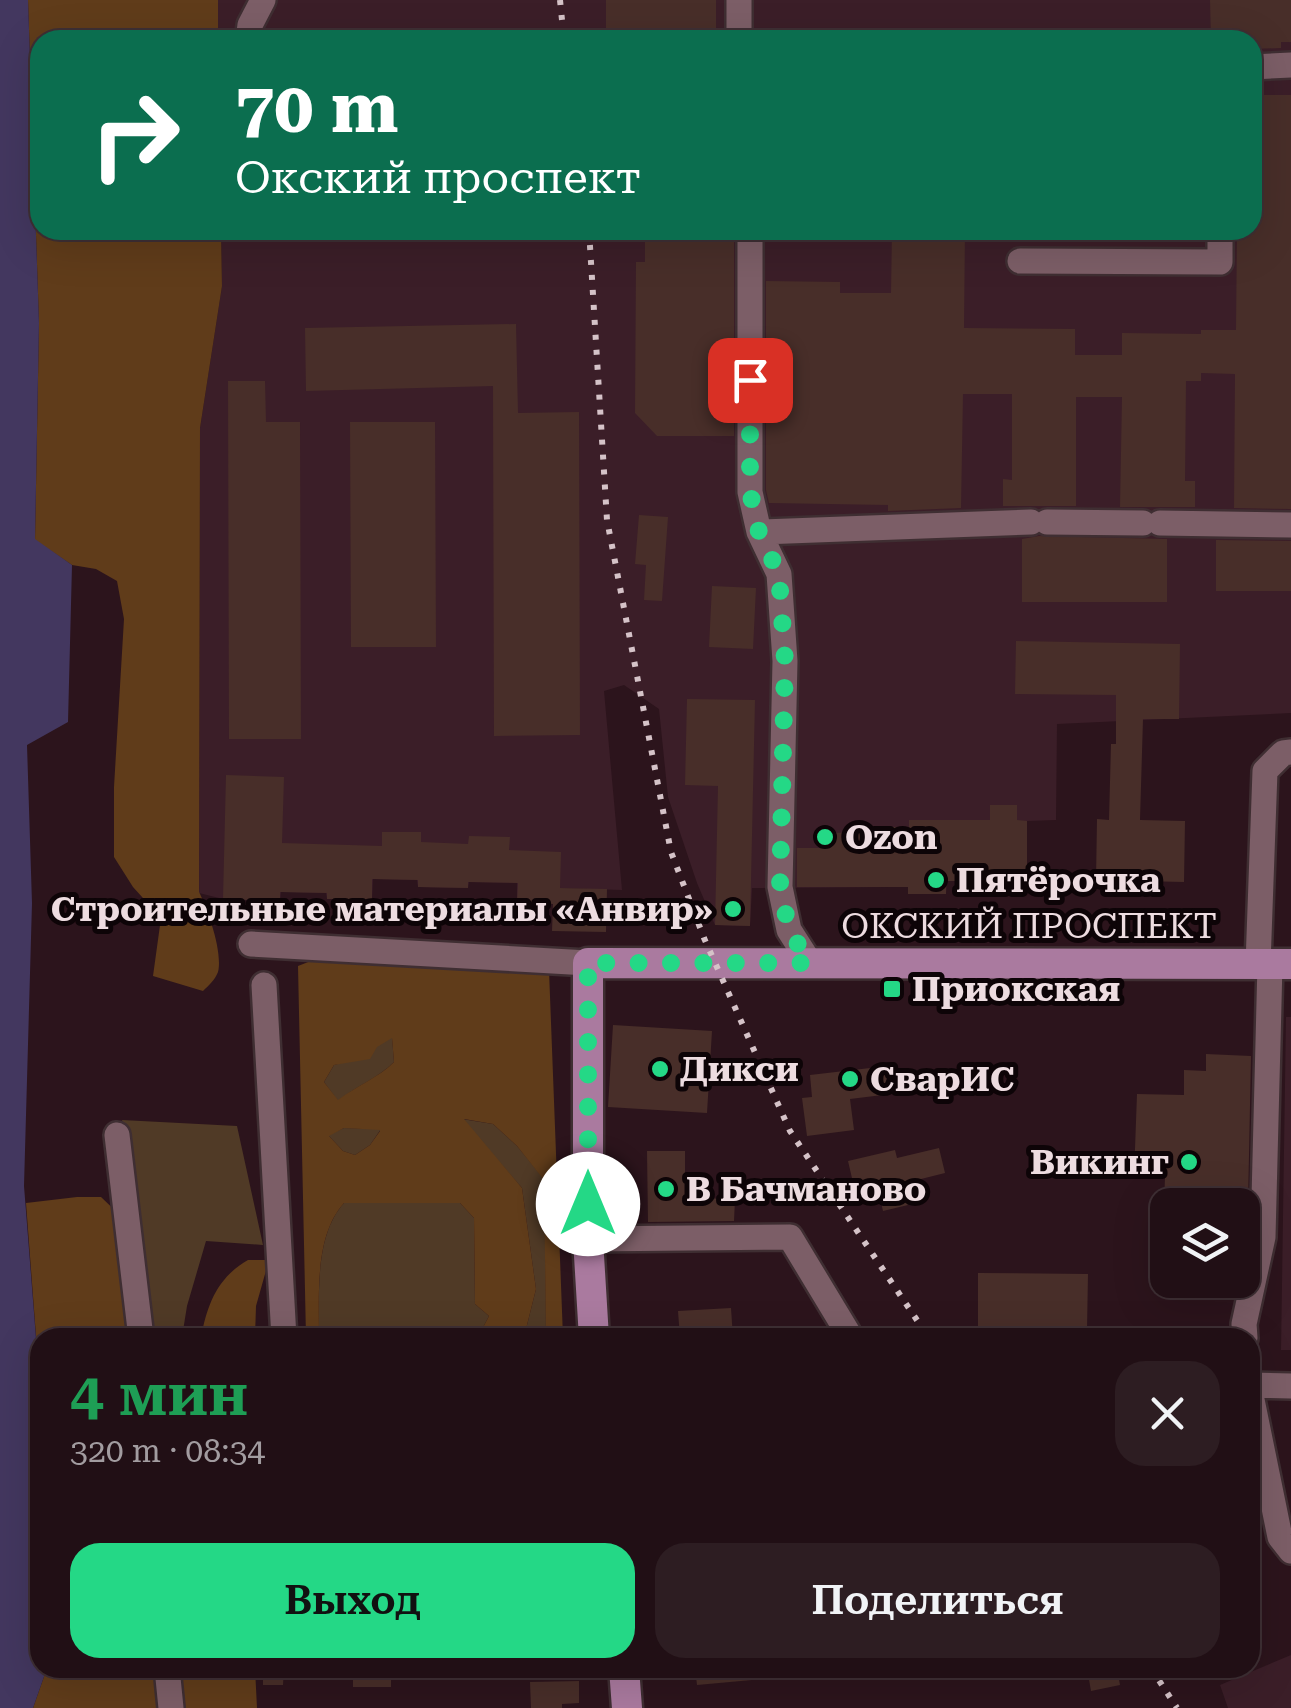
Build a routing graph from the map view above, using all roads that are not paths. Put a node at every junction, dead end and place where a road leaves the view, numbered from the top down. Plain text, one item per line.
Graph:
1 (263, 0) edge
2 (739, 0) edge
3 (249, 30) edge
4 (740, 30) edge
5 (1291, 66) edge
6 (1262, 67) edge
7 (750, 240) edge
8 (1220, 240) edge
9 (1020, 261) dead end
10 (1291, 524) edge
11 (759, 532) junction
12 (1291, 752) edge
13 (251, 944) dead end
14 (588, 963) junction
15 (810, 963) junction
16 (1273, 964) edge
17 (264, 985) dead end
18 (116, 1135) dead end
19 (588, 1240) junction
20 (139, 1328) edge
21 (283, 1328) edge
22 (593, 1328) edge
23 (845, 1328) edge
24 (1245, 1328) edge
25 (1291, 1386) edge
26 (1260, 1388) edge
27 (1260, 1438) edge
28 (1291, 1551) edge
29 (167, 1678) edge
30 (625, 1678) edge
31 (171, 1708) edge
32 (628, 1708) edge

1 - 3 street
2 - 4 street
5 - 6 street
7 - 11 street
8 - 9 street
10 - 11 street
11 - 15 street
12 - 16 street
13 - 14 street
14 - 15 main road, ОКСКИЙ ПРОСПЕКТ
14 - 19 main road
15 - 16 main road, ОКСКИЙ ПРОСПЕКТ
16 - 24 street
17 - 21 street
18 - 20 street
19 - 22 main road
19 - 23 street
25 - 26 street
27 - 28 street
29 - 31 street
30 - 32 main road

